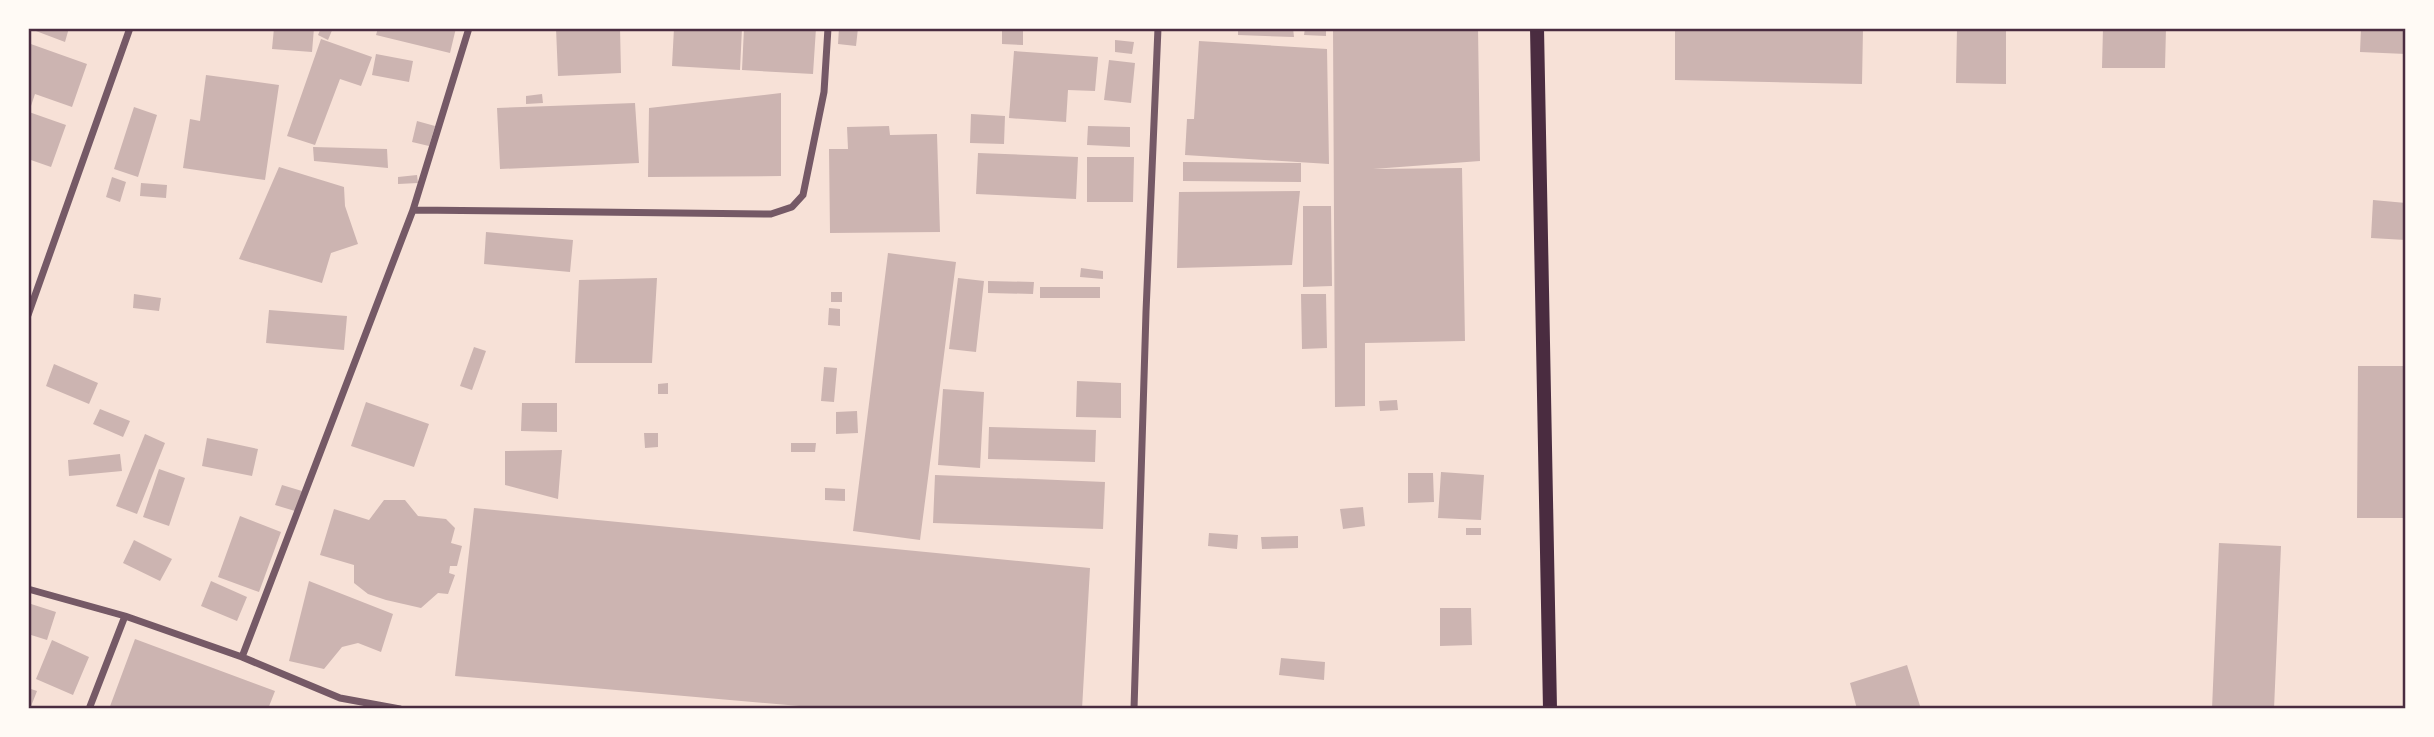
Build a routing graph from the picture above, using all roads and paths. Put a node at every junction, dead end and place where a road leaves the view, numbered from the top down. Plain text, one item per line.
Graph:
1 (130, 28) edge
2 (469, 28) edge
3 (828, 28) edge
4 (1158, 28) edge
5 (1537, 28) edge
6 (413, 210) junction
7 (28, 315) edge
8 (28, 589) edge
9 (125, 616) junction
10 (242, 657) junction
11 (89, 709) edge
12 (400, 709) edge
13 (1134, 709) edge
14 (1550, 709) edge

1 - 7 street
2 - 6 street
3 - 6 street
4 - 13 street
5 - 14 main road
6 - 10 street
8 - 9 street
9 - 10 street
9 - 11 street
10 - 12 street

